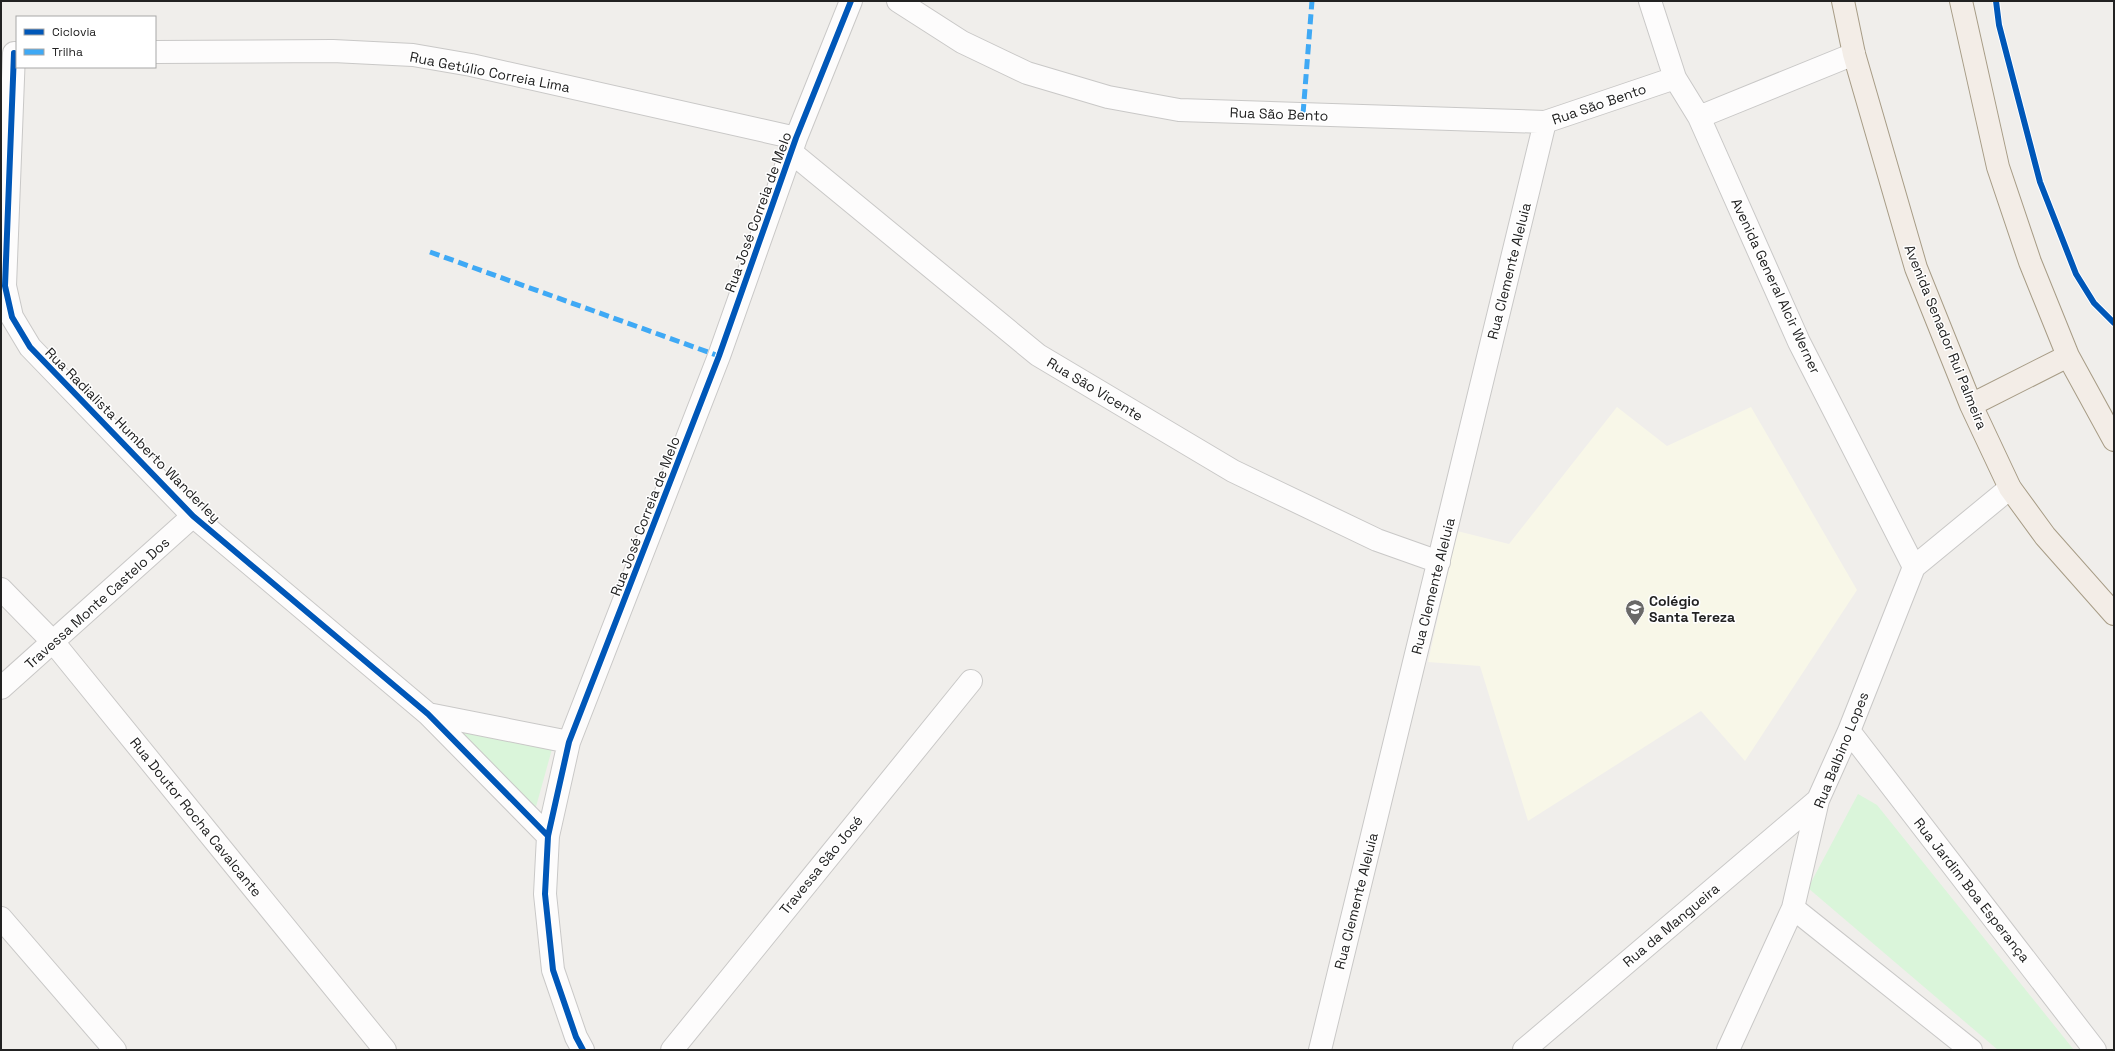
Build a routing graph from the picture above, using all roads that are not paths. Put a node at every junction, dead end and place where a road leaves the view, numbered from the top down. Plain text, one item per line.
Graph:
1 (851, 1) edge
2 (898, 1) edge
3 (1650, 1) edge
4 (1843, 1) edge
5 (1961, 1) edge
6 (156, 52) edge
7 (11, 53) edge
8 (1854, 54) junction
9 (1675, 78) junction
10 (1699, 117) junction
11 (1545, 122) junction
12 (794, 145) junction
13 (2068, 356) junction
14 (1971, 405) junction
15 (2114, 440) edge
16 (2010, 488) junction
17 (193, 516) junction
18 (1439, 562) junction
19 (1914, 567) junction
20 (1, 589) edge
21 (2114, 614) edge
22 (54, 643) junction
23 (971, 681) dead end
24 (1, 688) edge
25 (428, 714) junction
26 (1849, 730) junction
27 (569, 742) junction
28 (1818, 800) junction
29 (548, 836) junction
30 (1793, 908) junction
31 (1, 918) edge
32 (116, 1050) edge
33 (385, 1050) edge
34 (583, 1050) edge
35 (672, 1050) edge
36 (1320, 1050) edge
37 (1524, 1050) edge
38 (1728, 1050) edge
39 (1971, 1050) edge
40 (2095, 1050) edge

1 - 12 street, Rua José Correia de Melo
2 - 11 street, Rua São Bento
3 - 9 street, Avenida General Alcir Werner
4 - 8 main road, Avenida Senador Rui Palmeira
5 - 13 main road
6 - 12 street, Rua Getúlio Correia Lima
7 - 17 street, Rua Radialista Humberto Wanderley
8 - 10 street
8 - 14 main road, Avenida Senador Rui Palmeira
9 - 10 street, Avenida General Alcir Werner
9 - 11 street, Rua São Bento
10 - 19 street, Avenida General Alcir Werner
11 - 18 street, Rua Clemente Aleluia
12 - 18 street, Rua São Vicente
12 - 27 street, Rua José Correia de Melo
13 - 14 main road
13 - 15 main road
14 - 16 main road, Avenida Senador Rui Palmeira
16 - 19 street, Rua Balbino Lopes
16 - 21 main road, Avenida Senador Rui Palmeira
17 - 22 street, Travessa Monte Castelo Dos
17 - 25 street, Rua Radialista Humberto Wanderley
18 - 36 street, Rua Clemente Aleluia
19 - 26 street, Rua Balbino Lopes
20 - 22 street, Rua Doutor Rocha Cavalcante
22 - 24 street, Travessa Monte Castelo Dos
22 - 33 street, Rua Doutor Rocha Cavalcante
23 - 35 street, Travessa São José
25 - 27 street, Rua Radialista Humberto Wanderley
25 - 29 street, Rua Radialista Humberto Wanderley
26 - 28 street, Rua Balbino Lopes
26 - 40 street, Rua Jardim Boa Esperança
27 - 29 street, Rua José Correia de Melo
28 - 30 street, Rua Balbino Lopes
28 - 37 street, Rua da Mangueira
29 - 34 street, Rua José Correia de Melo
30 - 38 street, Rua Balbino Lopes
30 - 39 street
31 - 32 street

